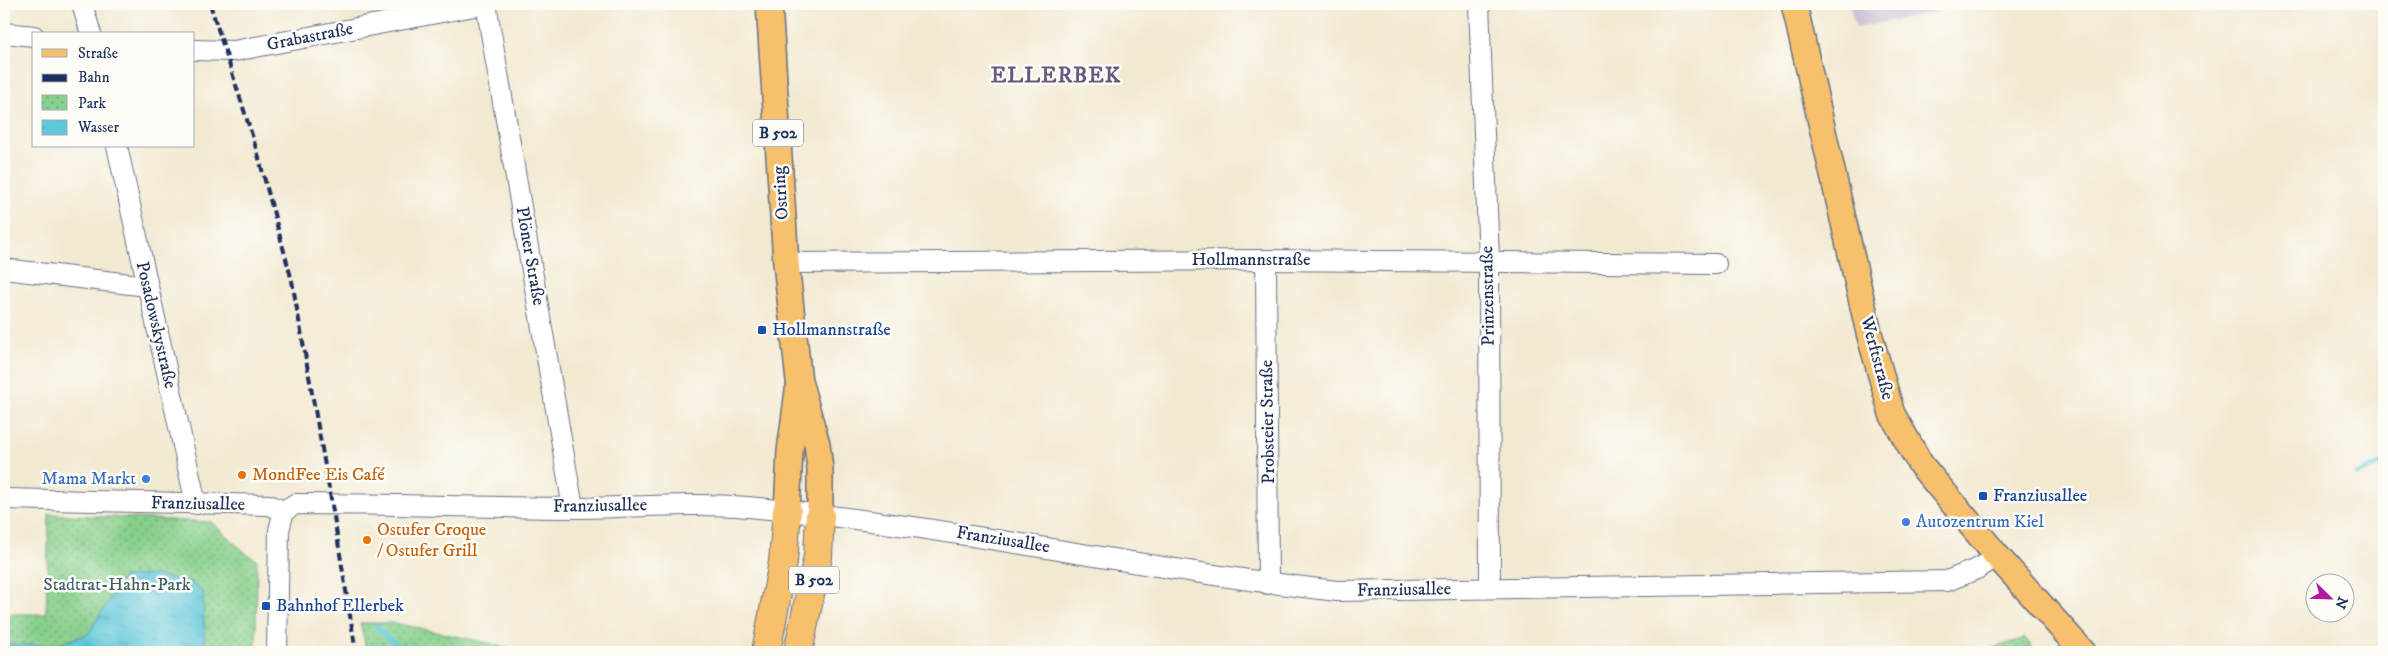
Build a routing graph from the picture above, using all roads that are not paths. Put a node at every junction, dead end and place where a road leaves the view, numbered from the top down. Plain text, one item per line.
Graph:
1 (82, 4) edge
2 (486, 4) edge
3 (769, 4) edge
4 (1479, 4) edge
5 (1794, 4) edge
6 (90, 32) edge
7 (4, 33) edge
8 (32, 36) edge
9 (195, 50) edge
10 (117, 148) edge
11 (1266, 260) junction
12 (1488, 261) junction
13 (786, 263) junction
14 (1716, 264) dead end
15 (4, 269) edge
16 (147, 286) junction
17 (799, 381) junction
18 (4, 499) edge
19 (196, 504) junction
20 (573, 508) junction
21 (284, 511) junction
22 (787, 511) junction
23 (820, 515) junction
24 (1997, 556) junction
25 (1268, 584) junction
26 (1490, 588) junction
27 (768, 645) edge
28 (799, 648) edge
29 (276, 652) edge
30 (2083, 652) edge

1 - 6 street
2 - 9 street, Grabastraße
2 - 20 street, Plöner Straße
3 - 13 main road, Ostring / B 502
4 - 12 street, Prinzenstraße
5 - 24 main road, Werftstraße
7 - 8 street
10 - 16 street, Posadowskystraße
11 - 12 street, Hollmannstraße
11 - 13 street, Hollmannstraße
11 - 25 street, Probsteier Straße
12 - 14 street, Hollmannstraße
12 - 26 street, Prinzenstraße
13 - 17 main road, Ostring / B 502
15 - 16 street
16 - 19 street, Posadowskystraße
17 - 22 main road, Ostring / B 502
17 - 23 main road, Ostring / B 502
18 - 19 street, Franziusallee
19 - 21 street, Franziusallee
20 - 21 street, Franziusallee
20 - 22 street, Franziusallee
21 - 29 street
22 - 23 street, Franziusallee
22 - 27 highway, Ostring / B 502
23 - 25 street, Franziusallee
23 - 28 highway, Ostring / B 502
24 - 26 street, Franziusallee
24 - 30 main road, Werftstraße
25 - 26 street, Franziusallee

